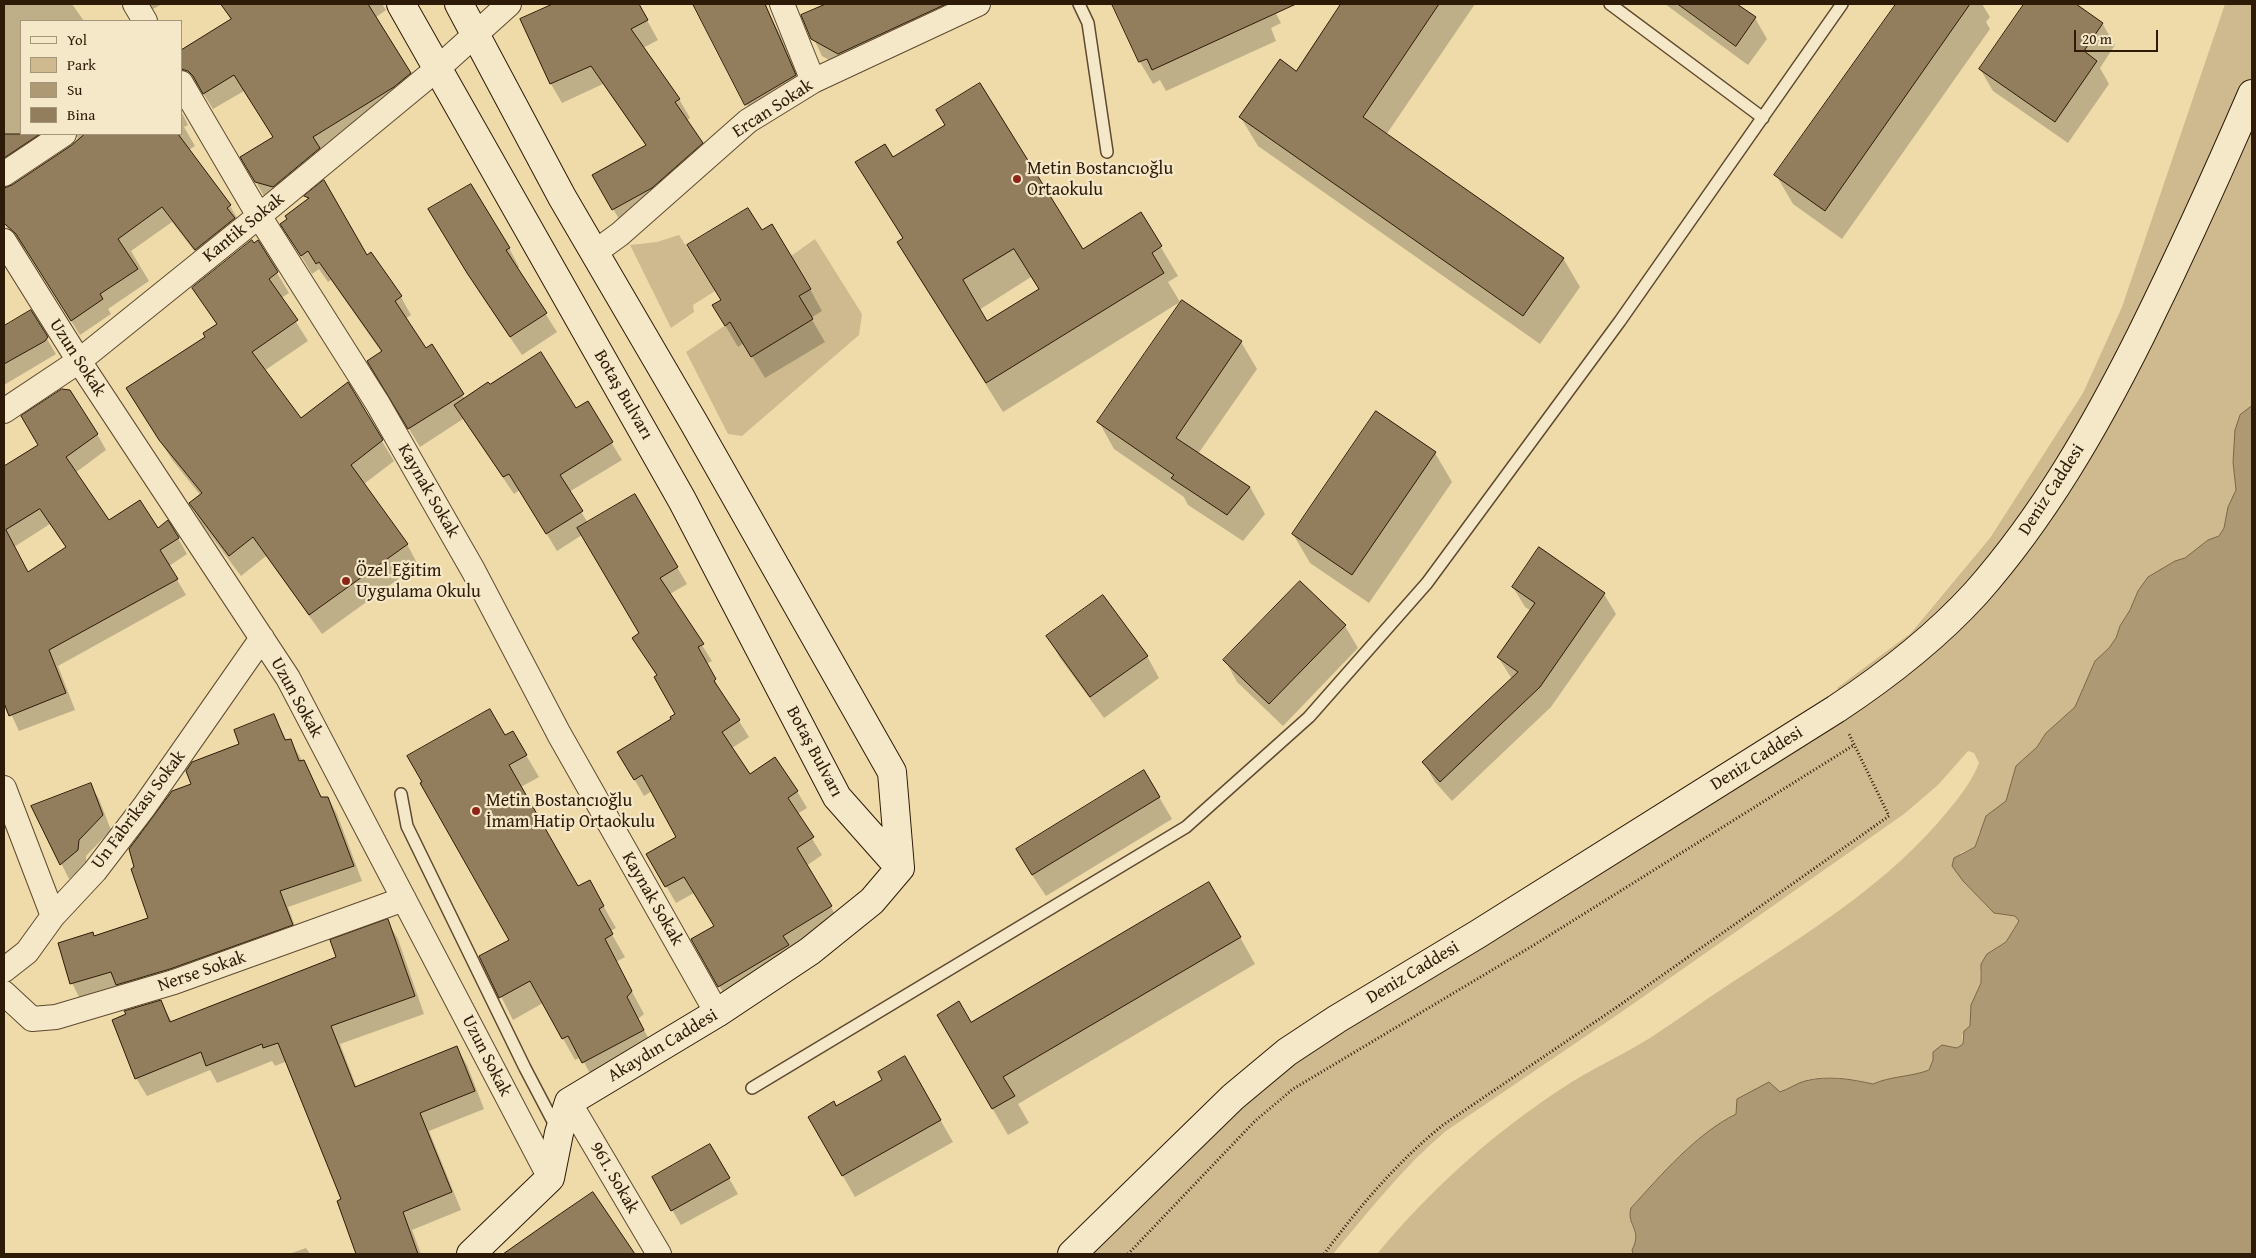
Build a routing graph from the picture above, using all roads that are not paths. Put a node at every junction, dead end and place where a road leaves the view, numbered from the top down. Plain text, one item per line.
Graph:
1 (135, 4) edge
2 (401, 4) edge
3 (459, 4) edge
4 (509, 4) edge
5 (782, 4) edge
6 (978, 4) edge
7 (1079, 4) edge
8 (1610, 4) edge
9 (1842, 4) edge
10 (144, 20) edge
11 (476, 34) junction
12 (437, 69) junction
13 (813, 81) junction
14 (182, 85) edge
15 (2252, 94) edge
16 (1763, 118) junction
17 (62, 135) edge
18 (1107, 152) dead end
19 (4, 174) edge
20 (259, 216) junction
21 (4, 241) edge
22 (594, 253) junction
23 (79, 361) junction
24 (4, 411) edge
25 (262, 638) junction
26 (4, 788) edge
27 (402, 794) dead end
28 (900, 868) junction
29 (404, 899) junction
30 (53, 916) junction
31 (4, 970) edge
32 (4, 992) edge
33 (717, 1013) junction
34 (752, 1088) dead end
35 (569, 1102) junction
36 (559, 1132) junction
37 (550, 1178) junction
38 (471, 1254) edge
39 (659, 1254) edge
40 (1072, 1254) edge

1 - 10 street
2 - 12 street, Botaş Bulvarı
3 - 11 street
4 - 11 street, Kantik Sokak
5 - 13 street
6 - 13 street, Ercan Sokak
7 - 18 lane
8 - 16 lane
9 - 16 lane
11 - 12 street, Kantik Sokak
11 - 22 street
12 - 20 street, Kantik Sokak
12 - 28 street, Botaş Bulvarı
13 - 22 street, Ercan Sokak
14 - 20 street, Kaynak Sokak
15 - 40 street, Deniz Caddesi
16 - 34 lane
17 - 19 street
20 - 23 street, Kantik Sokak
20 - 33 street, Kaynak Sokak
21 - 23 street, Uzun Sokak
22 - 28 street
23 - 24 street, Kantik Sokak
23 - 25 street, Uzun Sokak
25 - 29 street, Uzun Sokak
25 - 30 street, Un Fabrikası Sokak
26 - 30 street
27 - 36 lane
28 - 33 street, Akaydın Caddesi
29 - 32 street, Nerse Sokak
29 - 37 street, Uzun Sokak
30 - 31 street, Un Fabrikası Sokak
33 - 35 street, Akaydın Caddesi
35 - 36 street
35 - 39 street, 961. Sokak
36 - 37 street
37 - 38 street

